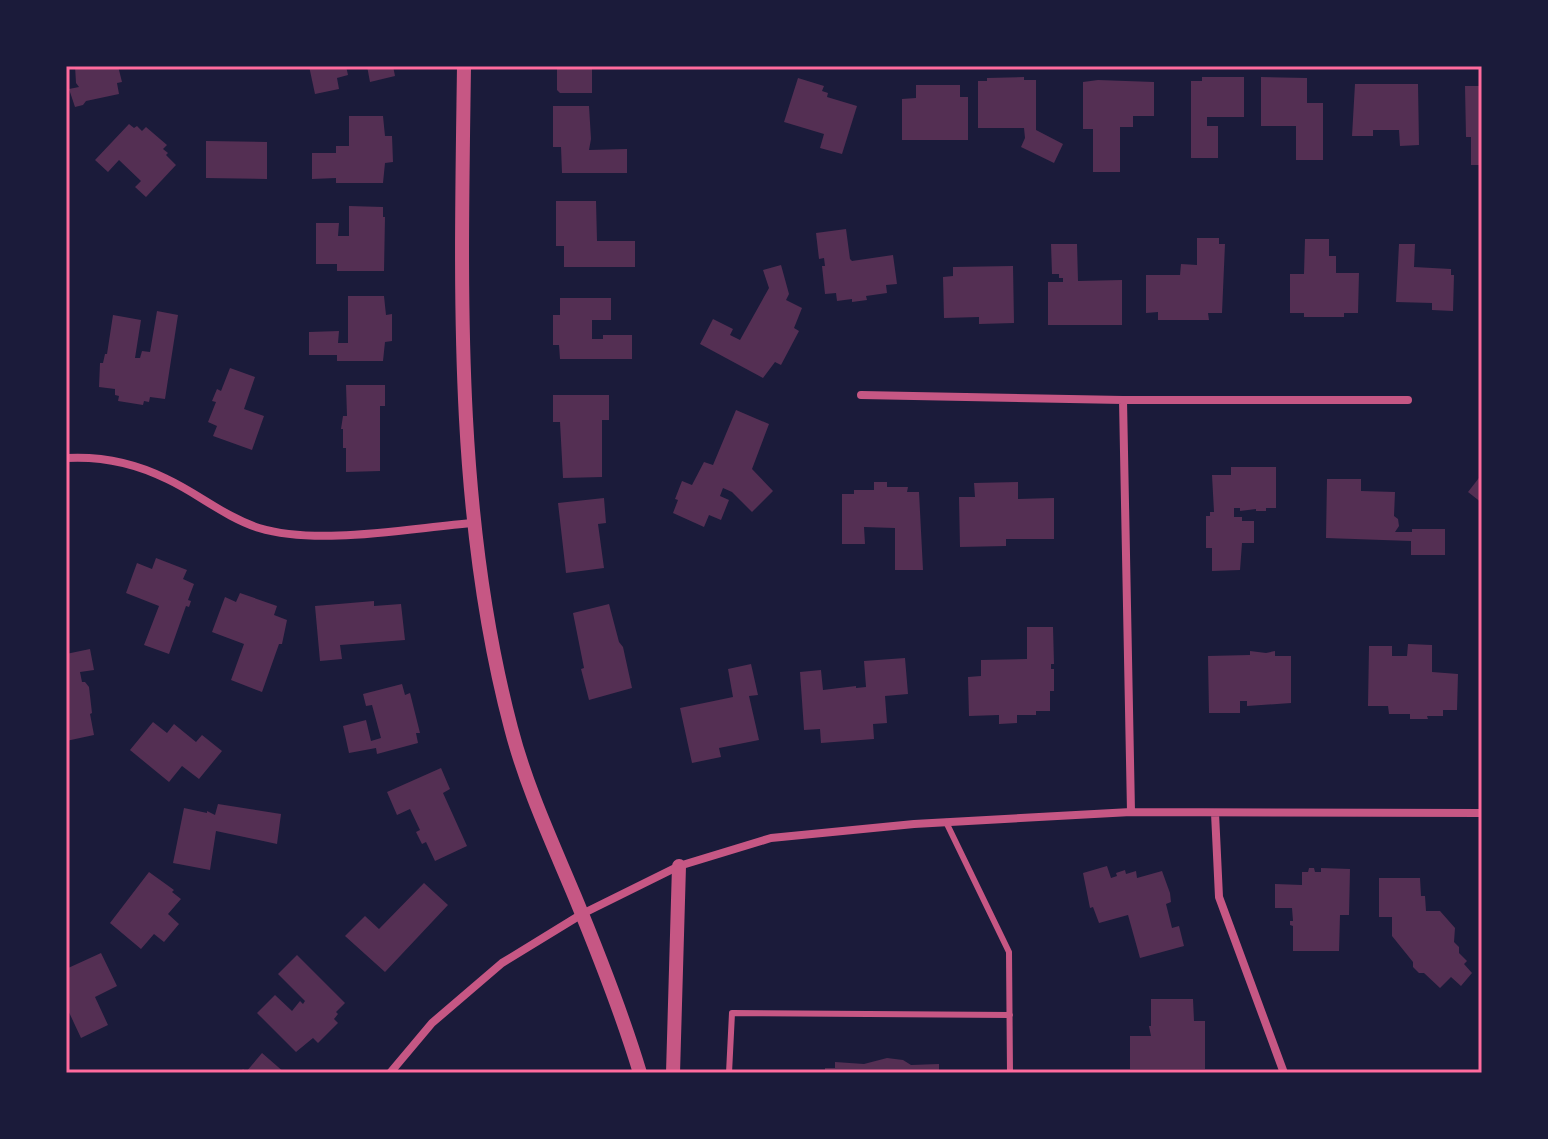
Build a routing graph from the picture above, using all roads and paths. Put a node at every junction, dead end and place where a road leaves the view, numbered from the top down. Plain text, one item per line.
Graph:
1 (464, 66) edge
2 (861, 395) dead end
3 (1123, 400) junction
4 (1408, 400) dead end
5 (66, 458) edge
6 (473, 523) junction
7 (1131, 812) junction
8 (1215, 813) junction
9 (1482, 813) edge
10 (946, 822) junction
11 (679, 866) junction
12 (582, 914) junction
13 (1010, 1015) junction
14 (390, 1073) edge
15 (640, 1073) edge
16 (673, 1073) edge
17 (729, 1073) edge
18 (1010, 1073) edge
19 (1284, 1073) edge

1 - 6 street
2 - 3 street
3 - 4 street
3 - 7 street
5 - 6 street
6 - 12 street
7 - 8 street
7 - 10 street
8 - 9 street
8 - 19 street
10 - 11 street
10 - 13 lane
11 - 12 street
11 - 16 street
12 - 14 street
12 - 15 street
13 - 17 lane
13 - 18 lane

